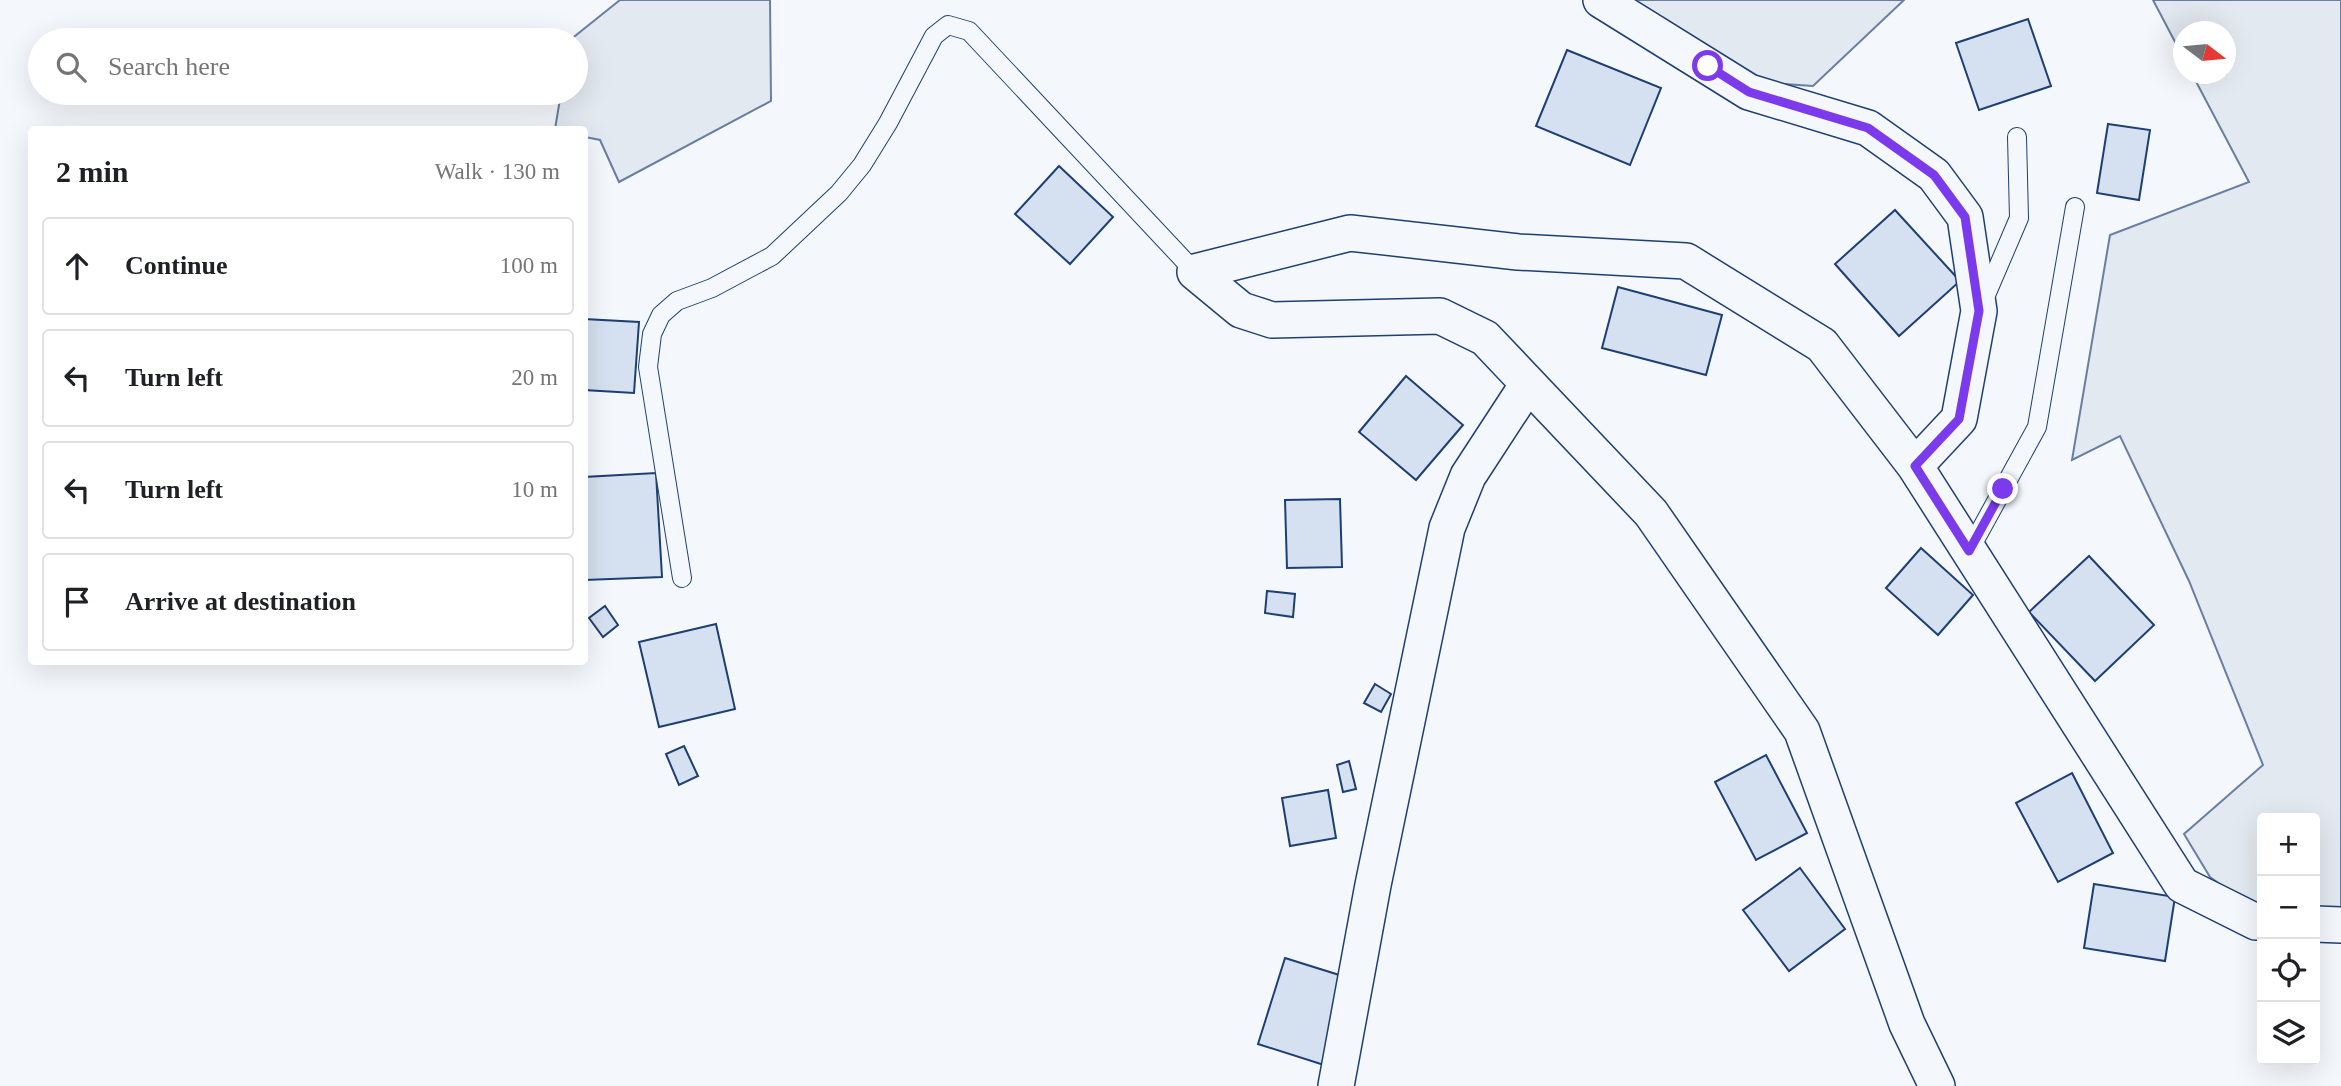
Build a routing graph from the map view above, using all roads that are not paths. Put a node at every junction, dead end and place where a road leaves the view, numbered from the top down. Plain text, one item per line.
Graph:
1 (1601, 0) edge
2 (2017, 137) dead end
3 (2075, 207) dead end
4 (1195, 272) junction
5 (1979, 311) junction
6 (1528, 384) junction
7 (1915, 466) junction
8 (1969, 551) junction
9 (682, 578) dead end
10 (2257, 922) edge
11 (2320, 924) edge
12 (2341, 925) edge
13 (1336, 1086) edge
14 (1937, 1086) edge

1 - 5 street
2 - 5 lane
3 - 8 lane
4 - 6 street
4 - 7 street
4 - 9 lane
5 - 7 street
6 - 13 street
6 - 14 street
7 - 8 street
8 - 10 street
11 - 12 street

